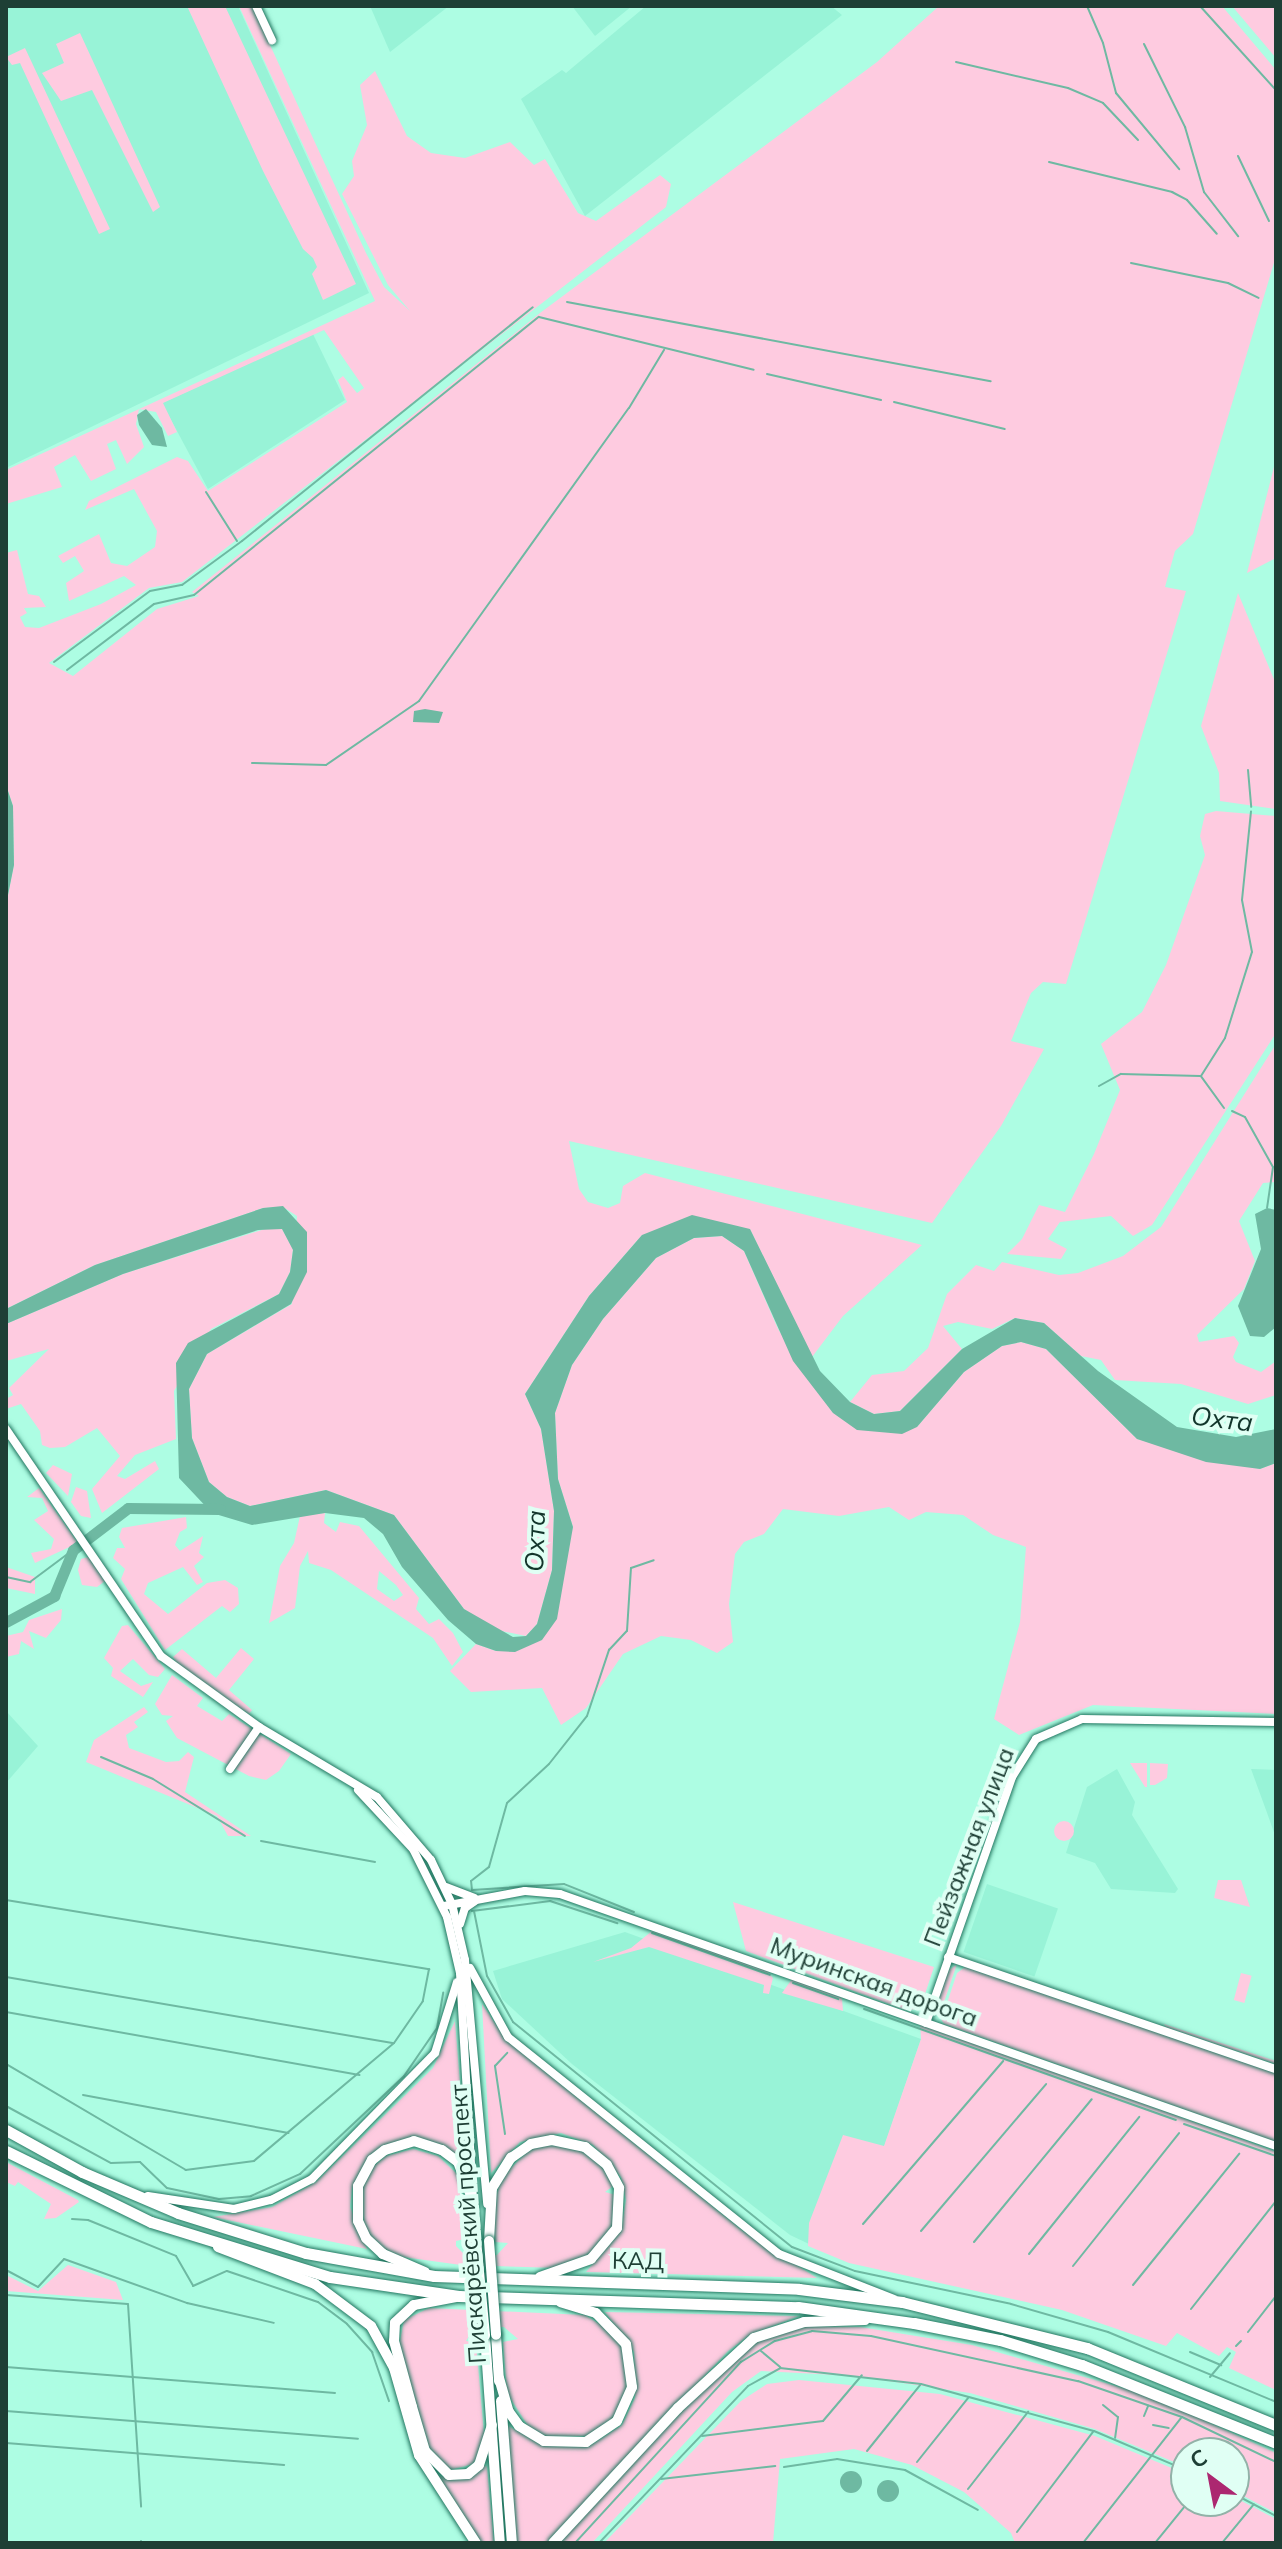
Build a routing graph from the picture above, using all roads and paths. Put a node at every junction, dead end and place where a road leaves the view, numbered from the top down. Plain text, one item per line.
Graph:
1 (256, 6) edge
2 (272, 41) dead end
3 (6, 1429) edge
4 (1276, 1722) edge
5 (259, 1727) junction
6 (230, 1769) dead end
7 (349, 1782) junction
8 (445, 1887) junction
9 (480, 1898) junction
10 (448, 1905) junction
11 (459, 1929) junction
12 (948, 1957) junction
13 (465, 1960) junction
14 (460, 1973) junction
15 (926, 2023) junction
16 (1276, 2069) edge
17 (6, 2130) edge
18 (1276, 2146) edge
19 (6, 2151) edge
20 (130, 2193) junction
21 (473, 2201) junction
22 (488, 2213) junction
23 (206, 2242) junction
24 (434, 2276) junction
25 (530, 2279) junction
26 (459, 2296) junction
27 (555, 2300) junction
28 (902, 2302) junction
29 (895, 2320) junction
30 (490, 2335) junction
31 (499, 2378) junction
32 (492, 2425) junction
33 (1276, 2425) edge
34 (1276, 2443) edge
35 (476, 2543) edge
36 (500, 2543) edge
37 (512, 2543) edge
38 (553, 2543) edge

1 - 2 street
3 - 5 street
4 - 12 street, Пейзажная улица
5 - 6 street
5 - 7 street
7 - 8 street
7 - 10 street
8 - 9 street
8 - 10 street
9 - 10 street, Муринская дорога
9 - 11 street
9 - 15 street, Муринская дорога
10 - 11 street, Пискарёвский проспект
10 - 14 street, Пискарёвский проспект
11 - 13 street, Пискарёвский проспект
12 - 15 street, Пейзажная улица
12 - 16 street, Муринская дорога
13 - 22 street, Пискарёвский проспект
13 - 28 street
14 - 20 street
14 - 21 street, Пискарёвский проспект
15 - 18 street, Муринская дорога
17 - 20 highway, КАД
19 - 23 highway, КАД
20 - 24 highway, КАД
21 - 24 main road
21 - 30 main road, Пискарёвский проспект, bridge
22 - 25 main road
22 - 30 main road, Пискарёвский проспект, bridge
23 - 26 highway, КАД
23 - 35 main road
24 - 25 highway, КАД
25 - 28 highway, КАД
26 - 27 highway, КАД
26 - 32 main road
27 - 29 highway, КАД
27 - 31 main road
28 - 33 highway, КАД
29 - 34 highway, КАД
29 - 38 main road
30 - 31 main road, Пискарёвский проспект
30 - 32 main road, Пискарёвский проспект
31 - 37 main road, Пискарёвский проспект
32 - 36 main road, Пискарёвский проспект

